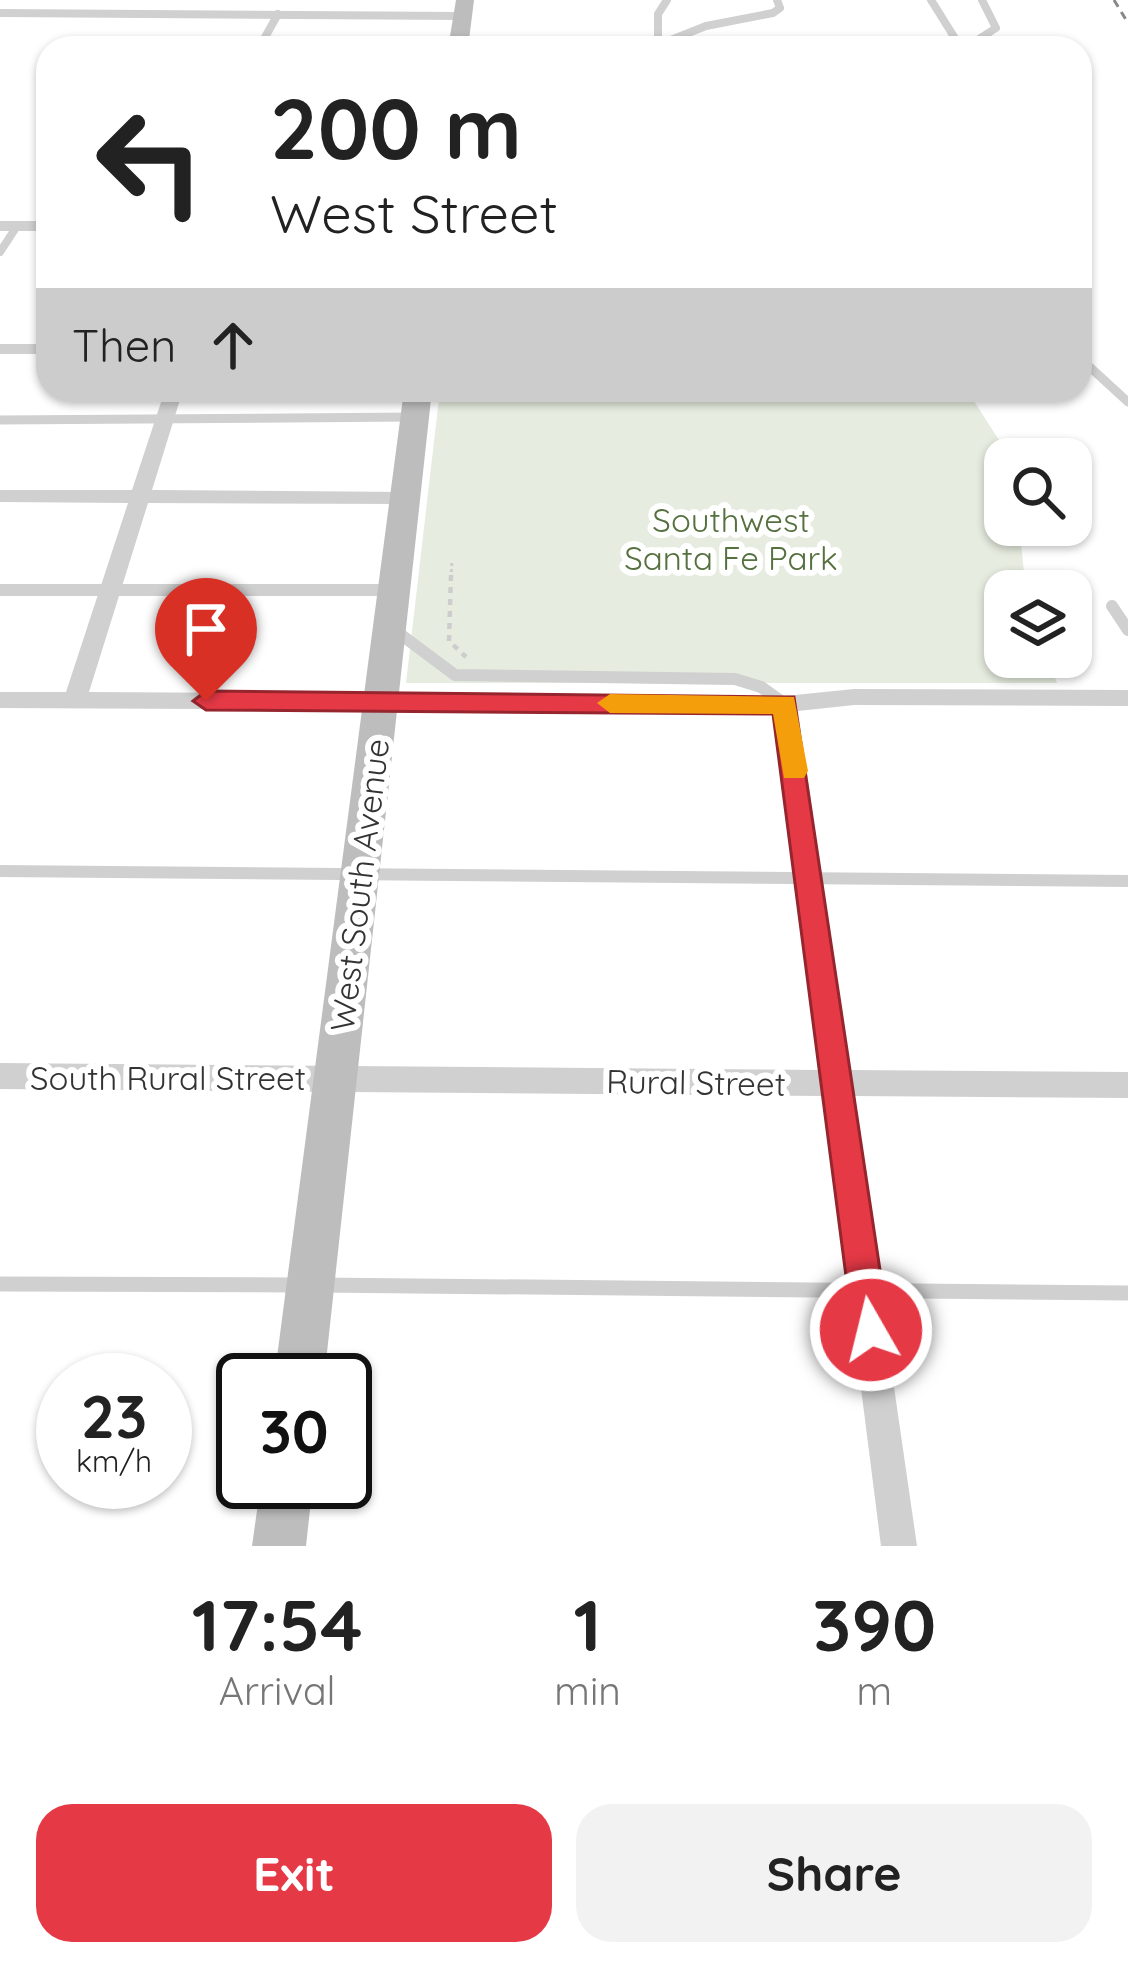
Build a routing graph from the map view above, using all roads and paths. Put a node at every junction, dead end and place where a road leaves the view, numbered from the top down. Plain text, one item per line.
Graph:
1 (667, 0) edge
2 (777, 0) edge
3 (931, 0) edge
4 (982, 0) edge
5 (464, 8) edge
6 (0, 13) edge
7 (278, 14) junction
8 (266, 36) edge
9 (659, 36) edge
10 (683, 36) edge
11 (955, 36) edge
12 (983, 36) edge
13 (9, 226) edge
14 (0, 254) edge
15 (0, 349) edge
16 (36, 349) edge
17 (1092, 369) edge
18 (170, 402) edge
19 (1128, 402) edge
20 (417, 403) edge
21 (0, 420) edge
22 (164, 420) junction
23 (0, 496) edge
24 (140, 497) junction
25 (406, 498) junction
26 (452, 560) dead end
27 (112, 589) junction
28 (0, 590) edge
29 (1112, 606) dead end
30 (393, 608) junction
31 (1128, 630) edge
32 (472, 657) dead end
33 (1128, 698) edge
34 (0, 700) edge
35 (75, 700) junction
36 (381, 702) junction
37 (785, 704) junction
38 (0, 871) edge
39 (360, 873) junction
40 (808, 876) junction
41 (1128, 880) edge
42 (0, 1076) edge
43 (335, 1077) junction
44 (837, 1084) junction
45 (1128, 1085) edge
46 (0, 1284) edge
47 (310, 1285) junction
48 (865, 1288) junction
49 (1128, 1293) edge
50 (302, 1353) edge
51 (284, 1509) edge
52 (279, 1546) edge
53 (899, 1546) edge

1 - 9 lane
2 - 10 lane
3 - 11 lane
4 - 12 lane
5 - 7 street
6 - 7 street
7 - 8 lane
13 - 14 lane
15 - 16 street
17 - 19 lane
18 - 22 street
20 - 22 lane
20 - 25 main road, West South Avenue
21 - 22 lane
22 - 24 street
23 - 24 street
24 - 25 street
24 - 27 street
25 - 30 main road, West South Avenue
26 - 32 path
27 - 28 lane
27 - 30 lane
27 - 35 street
29 - 31 lane
30 - 36 main road, West South Avenue
30 - 37 lane
33 - 37 street
34 - 35 street
35 - 36 street
36 - 37 street
36 - 39 main road, West South Avenue
37 - 40 street
38 - 39 lane
39 - 40 lane
39 - 43 main road, West South Avenue
40 - 41 lane
40 - 44 street
42 - 43 street, South Rural Street
43 - 44 street, Rural Street
43 - 47 main road, West South Avenue
44 - 45 street, Rural Street
44 - 48 street
46 - 47 lane
47 - 48 lane
47 - 50 main road, West South Avenue
48 - 49 lane
48 - 53 street
51 - 52 main road

